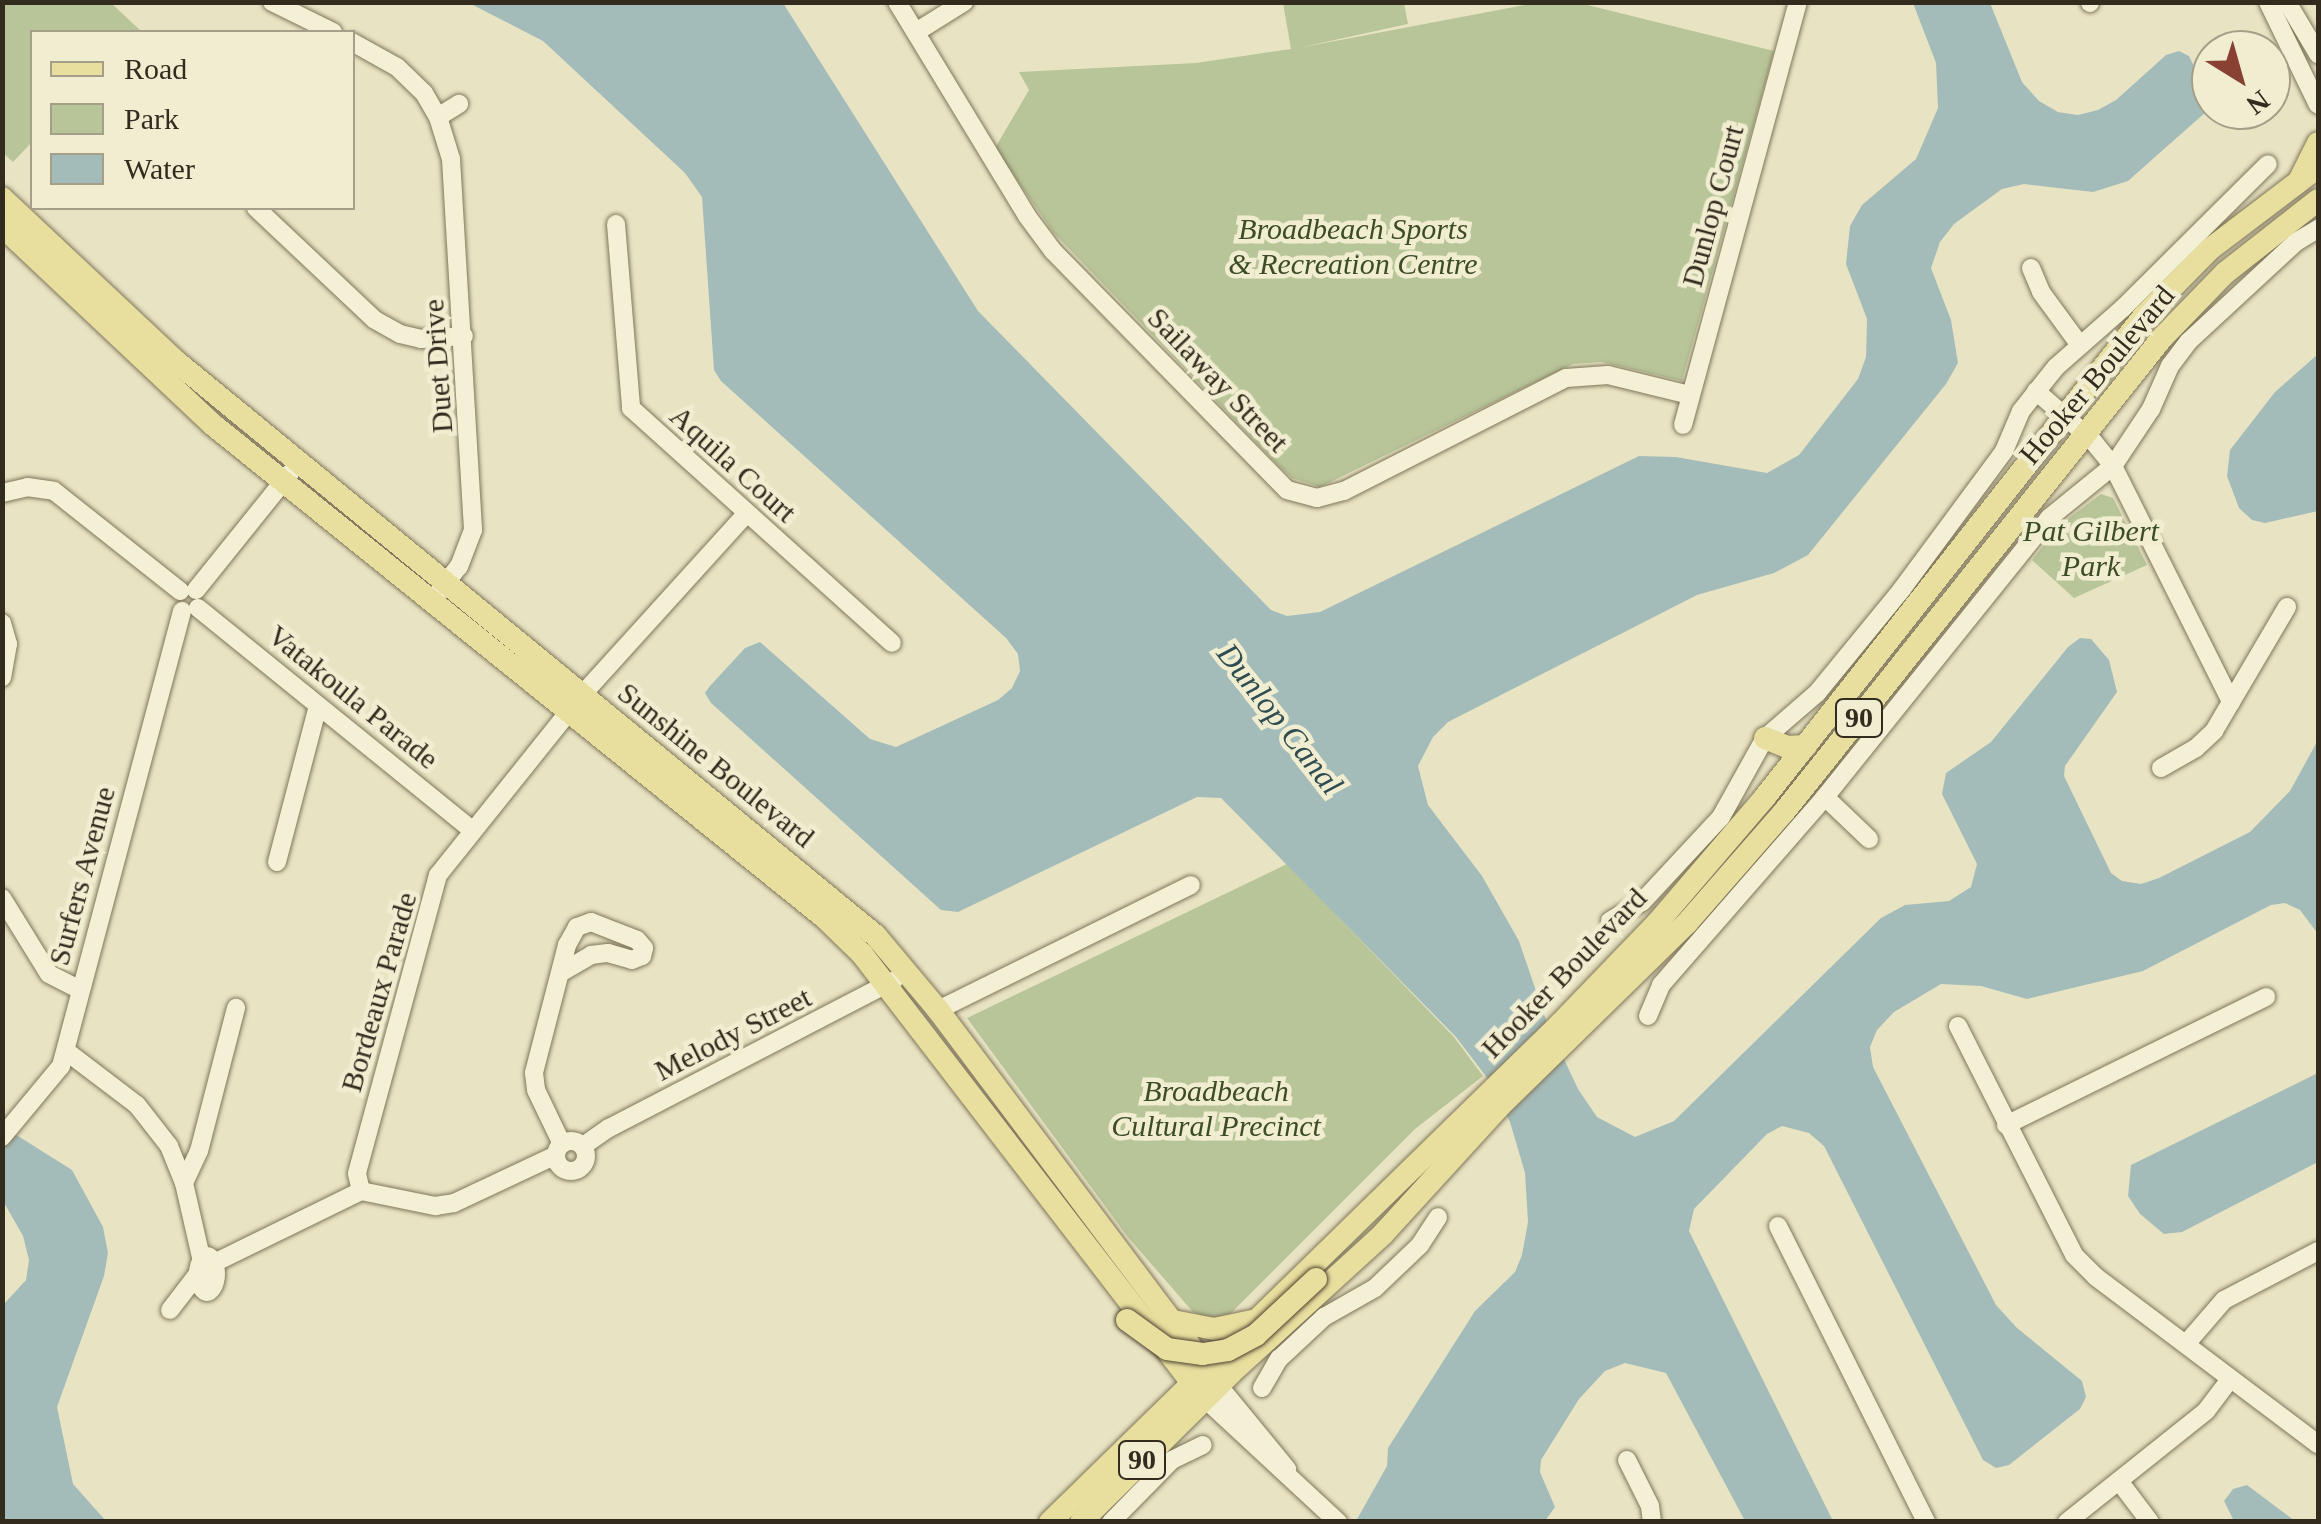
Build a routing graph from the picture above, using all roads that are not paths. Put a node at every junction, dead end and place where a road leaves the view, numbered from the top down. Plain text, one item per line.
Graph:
1 (272, 2) edge
2 (897, 2) edge
3 (964, 2) edge
4 (1798, 2) edge
5 (2268, 2) edge
6 (2286, 2) edge
7 (330, 30) edge
8 (916, 32) junction
9 (355, 44) edge
10 (2318, 54) edge
11 (459, 104) dead end
12 (2318, 105) edge
13 (438, 117) junction
14 (2318, 143) edge
15 (2268, 164) dead end
16 (2309, 173) edge
17 (2, 198) edge
18 (2318, 200) edge
19 (258, 210) edge
20 (616, 224) dead end
21 (2, 226) edge
22 (2318, 228) edge
23 (2031, 268) dead end
24 (464, 336) junction
25 (2079, 344) junction
26 (2036, 392) junction
27 (1690, 395) junction
28 (2064, 415) junction
29 (1683, 425) dead end
30 (2085, 434) junction
31 (298, 463) junction
32 (2113, 466) junction
33 (282, 482) junction
34 (2, 494) edge
35 (746, 514) junction
36 (438, 593) junction
37 (189, 600) junction
38 (2287, 607) dead end
39 (2, 624) edge
40 (892, 643) dead end
41 (2, 677) edge
42 (2231, 702) junction
43 (575, 704) junction
44 (318, 706) junction
45 (1765, 738) junction
46 (1806, 746) junction
47 (2161, 768) dead end
48 (1784, 774) junction
49 (1825, 797) junction
50 (472, 830) junction
51 (1869, 840) dead end
52 (277, 862) dead end
53 (1191, 886) dead end
54 (2, 898) edge
55 (1610, 921) dead end
56 (562, 972) dead end
57 (908, 972) junction
58 (886, 986) junction
59 (80, 990) junction
60 (2266, 996) dead end
61 (236, 1008) dead end
62 (938, 1010) junction
63 (1648, 1016) dead end
64 (1958, 1026) dead end
65 (1562, 1034) junction
66 (938, 1050) junction
67 (66, 1051) junction
68 (1492, 1102) junction
69 (2006, 1126) junction
70 (2, 1137) edge
71 (583, 1146) junction
72 (559, 1150) junction
73 (184, 1183) junction
74 (1426, 1188) junction
75 (361, 1191) junction
76 (1438, 1218) dead end
77 (1778, 1226) dead end
78 (1383, 1234) junction
79 (2318, 1251) edge
80 (1406, 1259) junction
81 (205, 1264) junction
82 (170, 1310) dead end
83 (1173, 1321) junction
84 (1253, 1321) junction
85 (2186, 1344) junction
86 (2230, 1378) junction
87 (1205, 1383) junction
88 (1262, 1388) dead end
89 (2318, 1444) edge
90 (1202, 1446) dead end
91 (1627, 1460) dead end
92 (2119, 1481) junction
93 (1050, 1522) edge
94 (1081, 1522) edge
95 (1110, 1522) edge
96 (1338, 1522) edge
97 (1652, 1522) edge
98 (1926, 1522) edge
99 (2067, 1522) edge
100 (2150, 1522) edge

1 - 7 street
2 - 8 street, Sailaway Street
3 - 8 street
4 - 27 street, Dunlop Court
5 - 12 street
6 - 10 street
8 - 27 street, Sailaway Street
9 - 13 street, Duet Drive
11 - 13 street
13 - 24 street, Duet Drive
14 - 16 main road
15 - 25 street, Hooker Boulevard
16 - 28 main road, Hooker Boulevard / 90
17 - 31 main road, Sunshine Boulevard
18 - 30 main road, Hooker Boulevard / 90
19 - 24 street
20 - 35 street, Aquila Court
21 - 33 main road, Sunshine Boulevard
22 - 32 street, Hooker Boulevard
23 - 25 street
24 - 36 street, Duet Drive
25 - 26 street, Hooker Boulevard
26 - 28 street, Hooker Boulevard
26 - 45 street, Hooker Boulevard
27 - 29 street, Dunlop Court
28 - 30 street
28 - 46 main road, Hooker Boulevard / 90
30 - 32 street
30 - 65 main road, Hooker Boulevard / 90
31 - 33 street, Surfers Avenue
31 - 36 main road, Sunshine Boulevard
32 - 42 street
32 - 49 street, Hooker Boulevard
33 - 36 main road, Sunshine Boulevard
33 - 37 street, Surfers Avenue
34 - 37 street, Vatakoula Parade
35 - 40 street, Aquila Court
35 - 43 street, Bordeaux Parade
36 - 43 main road, Sunshine Boulevard
37 - 44 street, Vatakoula Parade
37 - 59 street, Surfers Avenue
38 - 42 street
39 - 41 street
42 - 47 street
43 - 50 street, Bordeaux Parade
43 - 57 main road, Sunshine Boulevard
43 - 58 main road, Sunshine Boulevard
44 - 50 street, Vatakoula Parade
44 - 52 street
45 - 46 main road
45 - 48 main road
45 - 55 street, Hooker Boulevard
46 - 48 main road, Hooker Boulevard / 90
48 - 65 main road, Hooker Boulevard / 90
49 - 51 street
49 - 63 street, Hooker Boulevard
50 - 75 street, Bordeaux Parade
53 - 62 street
54 - 59 street
56 - 72 street
57 - 58 street, Melody Street
57 - 62 main road, Sunshine Boulevard
58 - 66 main road, Sunshine Boulevard
58 - 71 street, Melody Street
59 - 67 street, Surfers Avenue
60 - 69 street
61 - 73 street
62 - 83 main road, Sunshine Boulevard
64 - 69 street
65 - 68 main road, Hooker Boulevard / 90
66 - 74 main road, bridge
66 - 87 main road, Sunshine Boulevard
67 - 70 street, Surfers Avenue
67 - 73 street
68 - 74 main road, Hooker Boulevard / 90
68 - 84 main road, Hooker Boulevard / 90
69 - 85 street
71 - 72 street
71 - 72 street
72 - 75 street
73 - 81 street
74 - 78 main road, Hooker Boulevard / 90
75 - 81 street
76 - 80 street
77 - 98 street
78 - 80 street
78 - 87 main road, Hooker Boulevard / 90
79 - 85 street
80 - 88 street
81 - 82 street
83 - 84 main road
83 - 87 main road, Sunshine Boulevard
84 - 87 main road, Hooker Boulevard / 90
85 - 86 street
86 - 89 street
86 - 92 street
87 - 93 main road, Hooker Boulevard / 90
87 - 94 main road, Hooker Boulevard / 90
87 - 96 street, Sunshine Boulevard
90 - 95 street
91 - 97 street
92 - 99 street
92 - 100 street

